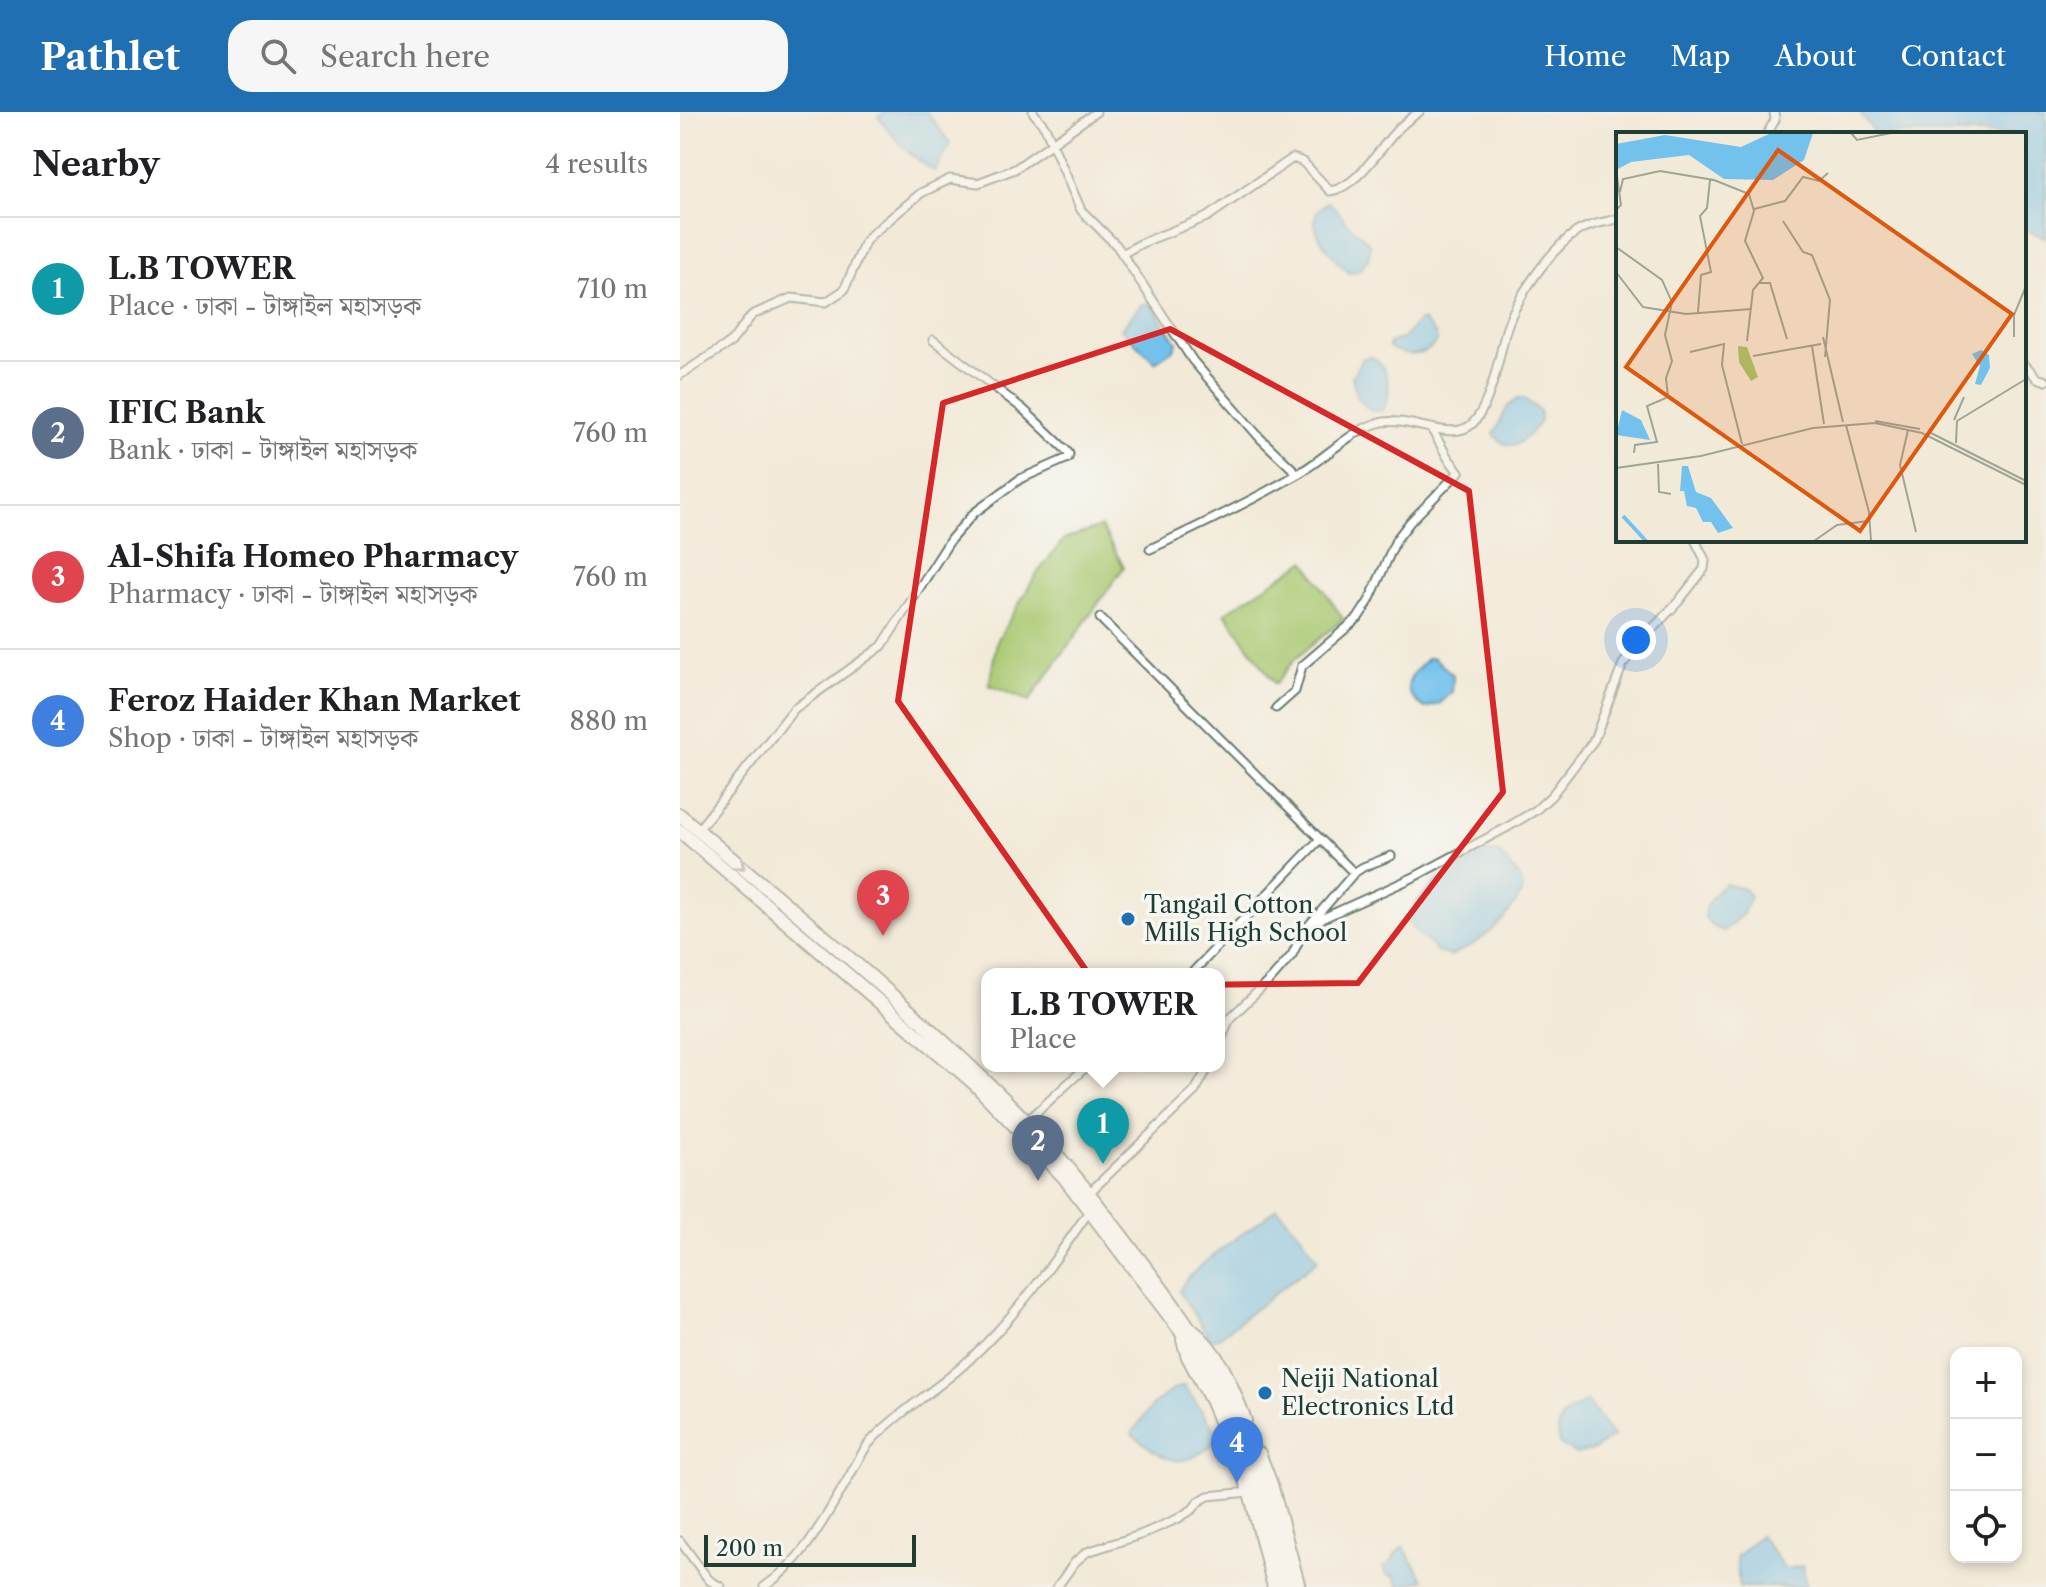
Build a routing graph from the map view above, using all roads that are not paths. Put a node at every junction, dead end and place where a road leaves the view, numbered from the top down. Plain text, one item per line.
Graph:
1 (1033, 112) edge
2 (1096, 112) edge
3 (1419, 112) edge
4 (1774, 112) edge
5 (1768, 132) edge
6 (1052, 143) junction
7 (1616, 220) edge
8 (1122, 254) junction
9 (933, 340) dead end
10 (2026, 366) edge
11 (680, 375) edge
12 (2046, 384) edge
13 (1431, 428) junction
14 (1298, 474) junction
15 (1696, 542) edge
16 (1150, 549) dead end
17 (1100, 618) dead end
18 (1276, 708) dead end
19 (680, 815) edge
20 (698, 830) junction
21 (680, 831) edge
22 (1320, 839) junction
23 (1391, 856) dead end
24 (1354, 873) junction
25 (799, 924) junction
26 (1310, 924) junction
27 (1197, 968) edge
28 (1225, 1030) edge
29 (1080, 1072) edge
30 (1206, 1072) edge
31 (1026, 1122) junction
32 (1089, 1193) junction
33 (1090, 1210) junction
34 (1185, 1329) junction
35 (1249, 1492) junction
36 (680, 1541) edge
37 (721, 1587) edge
38 (764, 1587) edge
39 (1057, 1587) edge
40 (1273, 1587) edge
41 (1283, 1587) edge
42 (1292, 1587) edge
43 (1300, 1587) edge

1 - 6 street
2 - 6 street
3 - 8 street
4 - 5 street
6 - 8 street
6 - 11 street
7 - 13 street
8 - 14 street
9 - 20 street
10 - 12 street
13 - 14 street
13 - 18 street
14 - 16 street
15 - 26 street
17 - 22 street
19 - 20 highway
20 -> 25 highway
21 - 25 highway
22 - 24 street
22 - 27 street
23 - 24 street
24 - 26 street
25 - 31 highway
25 - 33 highway
26 - 28 street
29 - 31 street
30 - 32 street
31 - 32 highway
32 - 34 highway
33 - 34 highway
33 - 38 street
34 - 35 main road
34 - 41 highway
34 - 42 highway
34 - 43 main road
35 - 39 street
35 - 40 main road
36 - 37 street

